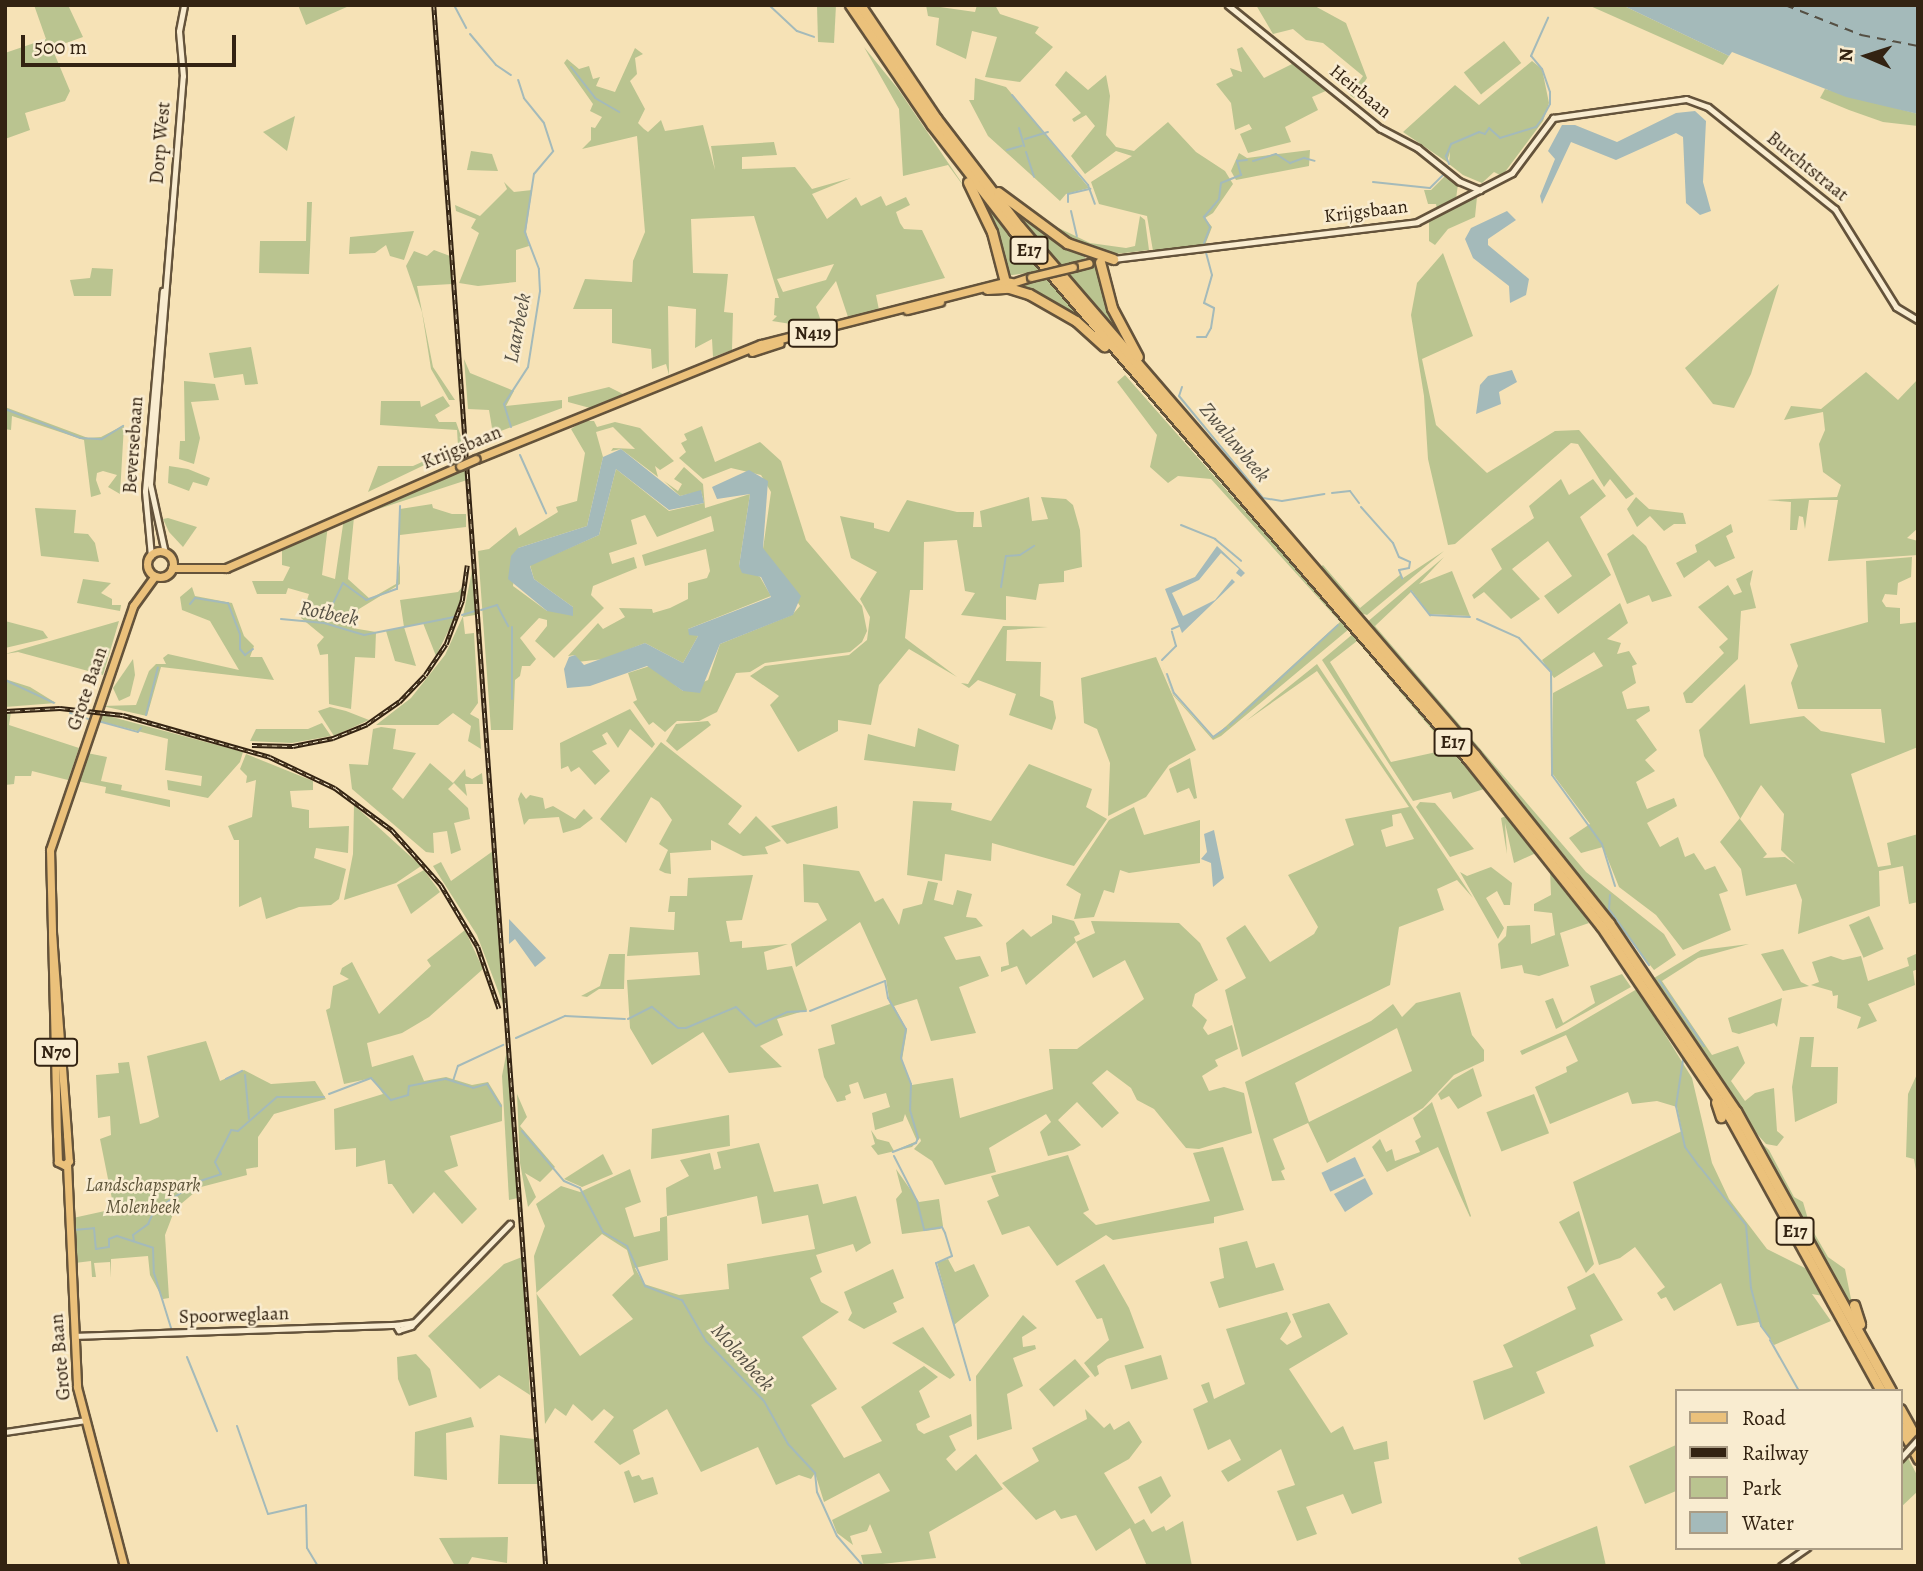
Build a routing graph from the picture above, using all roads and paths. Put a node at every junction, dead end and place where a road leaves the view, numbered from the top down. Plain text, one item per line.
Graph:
1 (184, 5) edge
2 (850, 5) edge
3 (860, 5) edge
4 (1228, 5) edge
5 (932, 125) junction
6 (1747, 138) joint
7 (982, 178) junction
8 (1480, 190) junction
9 (1089, 259) junction
10 (1113, 259) junction
11 (1100, 262) junction
12 (1026, 278) junction
13 (1008, 282) junction
14 (987, 289) junction
15 (1020, 290) junction
16 (954, 294) junction
17 (937, 303) junction
18 (923, 304) junction
19 (1918, 320) edge
20 (161, 336) junction
21 (1132, 371) junction
22 (1164, 395) junction
23 (165, 552) junction
24 (150, 556) junction
25 (172, 565) junction
26 (152, 574) junction
27 (1704, 1075) junction
28 (1736, 1111) junction
29 (1721, 1117) dead end
30 (1765, 1146) dead end
31 (510, 1224) dead end
32 (1807, 1265) dead end
33 (1834, 1301) junction
34 (1854, 1305) dead end
35 (416, 1321) junction
36 (404, 1324) junction
37 (74, 1336) junction
38 (1867, 1345) junction
39 (1880, 1389) edge
40 (1890, 1389) edge
41 (1902, 1412) edge
42 (85, 1422) junction
43 (1902, 1430) edge
44 (5, 1432) edge
45 (1918, 1440) edge
46 (1902, 1457) edge
47 (1918, 1459) edge
48 (1804, 1550) edge
49 (124, 1566) edge
50 (1781, 1566) edge

1 - 20 main road, Dorp West
2 - 5 highway, E17
3 - 7 highway, E17
4 - 8 street, Heirbaan
5 - 13 highway
5 - 21 highway, E17
6 - 8 main road, Krijgsbaan / N419
6 - 19 main road, Burchtstraat / N419
7 - 9 highway
7 - 22 highway, E17
8 - 10 main road, Krijgsbaan / N419
9 - 10 highway
9 - 11 main road, Krijgsbaan / N419
9 - 12 main road, Krijgsbaan / N419, bridge
10 - 11 main road, Krijgsbaan / N419
11 - 22 highway
12 - 13 main road, Krijgsbaan / N419
12 - 15 highway
13 - 14 main road, Krijgsbaan / N419
13 - 16 main road, Krijgsbaan / N419
14 - 15 highway
14 - 17 main road, Krijgsbaan / N419
15 - 21 highway
16 - 17 main road, N419
16 - 18 main road, Krijgsbaan / N419
17 - 18 main road, Krijgsbaan / N419
18 - 25 main road, Krijgsbaan / N419, bridge
20 - 23 main road, Beversebaan
20 - 24 main road, Beversebaan
21 - 27 highway, E17
22 - 28 highway, E17
23 - 24 main road
23 - 25 main road
24 - 26 main road
25 - 26 main road
26 - 37 main road, Grote Baan / N70
27 - 29 highway
27 - 33 highway, E17
28 - 30 highway
28 - 38 highway, E17
31 - 35 street
32 - 33 highway
33 - 39 highway, E17
34 - 38 highway
35 - 36 street, Spoorweglaan
35 - 36 street
36 - 37 street, Spoorweglaan
37 - 42 main road, Grote Baan / N70
38 - 40 highway, E17
41 - 45 highway
42 - 44 main road
42 - 49 main road, Grote Baan / N70
43 - 47 highway
45 - 46 street, bridge
48 - 50 street

